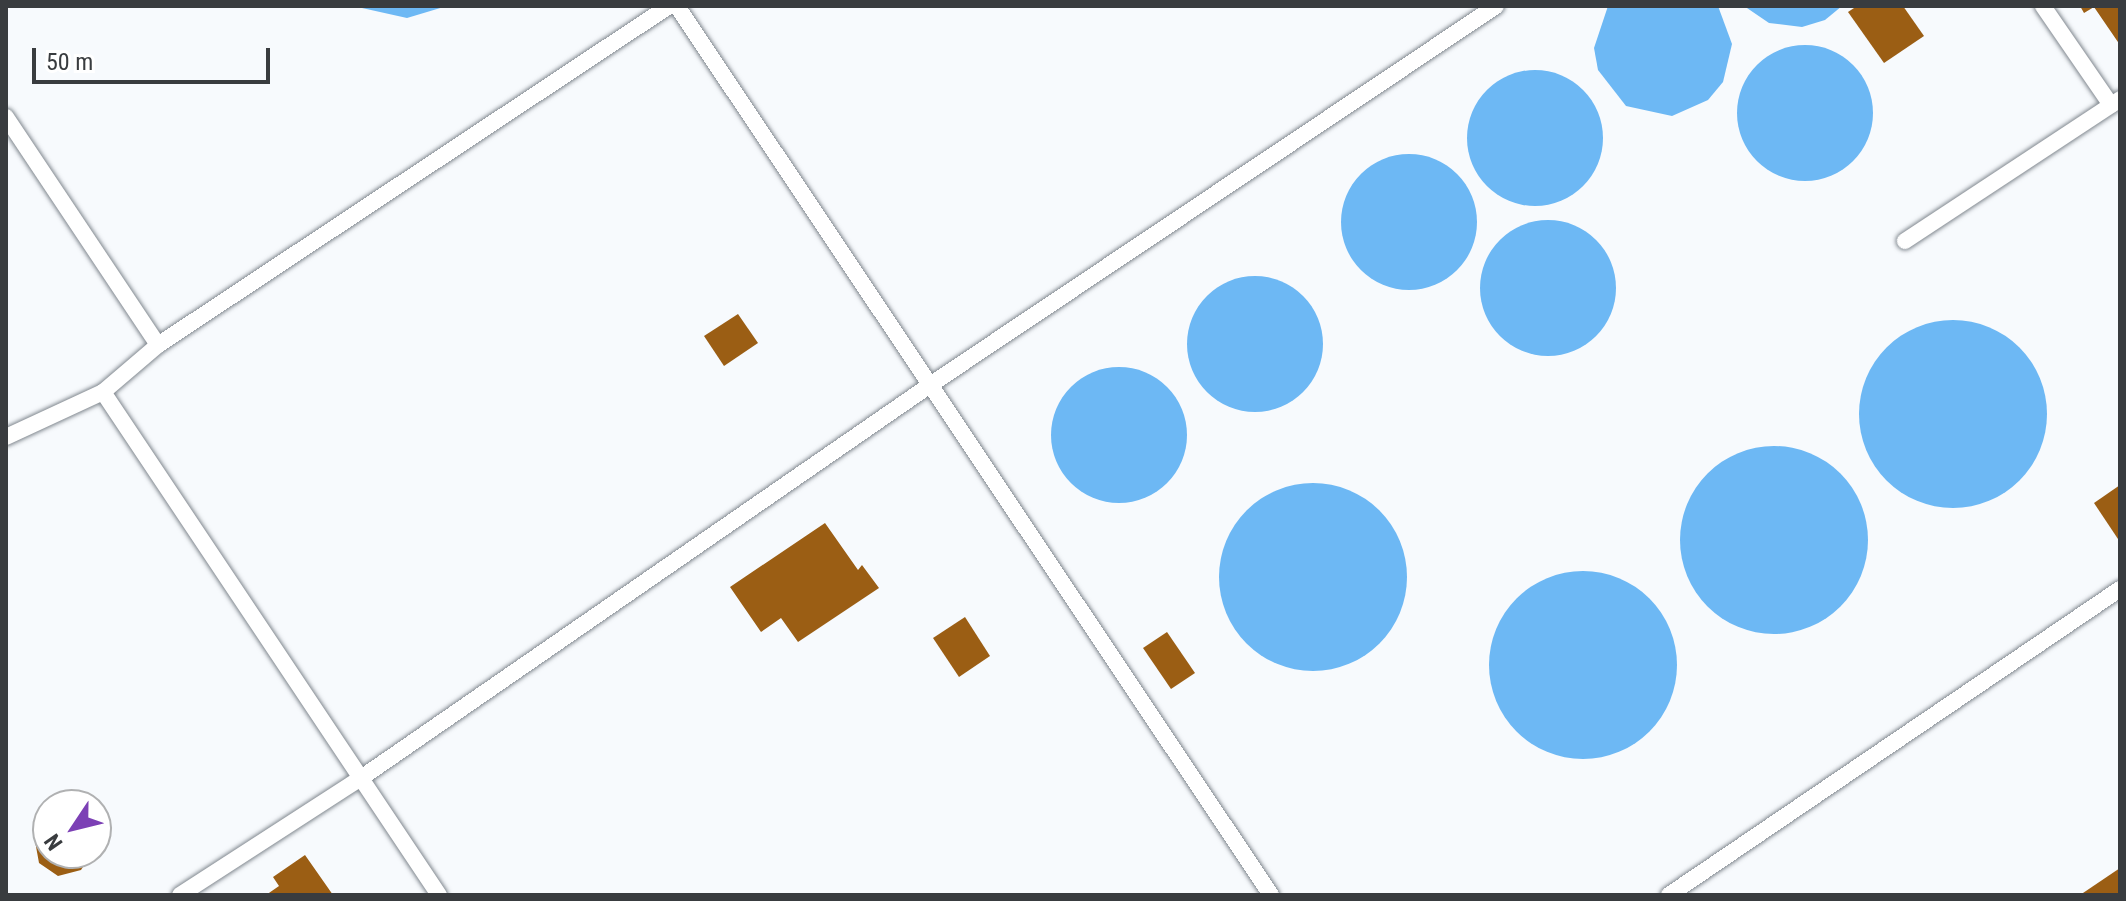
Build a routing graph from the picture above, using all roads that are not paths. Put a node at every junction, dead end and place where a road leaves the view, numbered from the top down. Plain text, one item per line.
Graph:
1 (669, 6) edge
2 (677, 6) edge
3 (1496, 6) edge
4 (2043, 6) edge
5 (2116, 102) edge
6 (6, 117) edge
7 (1905, 241) dead end
8 (158, 345) junction
9 (930, 385) junction
10 (103, 392) junction
11 (6, 437) edge
12 (2120, 589) edge
13 (361, 778) junction
14 (180, 895) edge
15 (439, 895) edge
16 (1271, 895) edge
17 (1669, 895) edge

1 - 8 lane
2 - 9 lane
3 - 9 lane
4 - 5 lane
5 - 7 lane
6 - 8 lane
8 - 10 lane
9 - 13 lane
9 - 16 lane
10 - 11 lane
10 - 13 lane
12 - 17 lane
13 - 14 lane
13 - 15 lane

